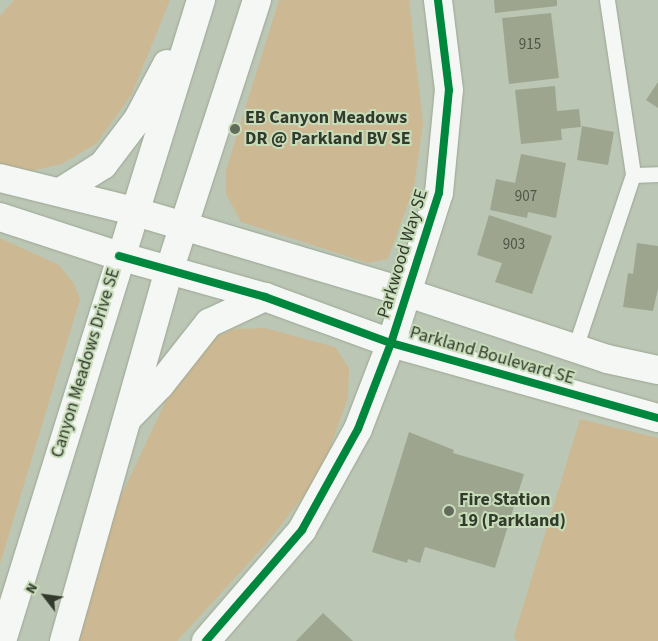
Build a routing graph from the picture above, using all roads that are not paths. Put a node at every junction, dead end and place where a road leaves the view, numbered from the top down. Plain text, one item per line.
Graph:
1 (257, 0) edge
2 (438, 0) edge
3 (607, 0) edge
4 (201, 1) edge
5 (658, 174) edge
6 (633, 175) junction
7 (0, 178) edge
8 (60, 192) junction
9 (133, 211) junction
10 (0, 217) edge
11 (184, 224) junction
12 (119, 256) junction
13 (169, 271) junction
14 (408, 293) junction
15 (265, 297) junction
16 (391, 343) junction
17 (575, 348) junction
18 (658, 370) edge
19 (658, 418) edge
20 (125, 421) junction
21 (2, 641) edge
22 (64, 641) edge
23 (206, 641) edge

1 - 11 street
2 - 14 street, Parkwood Way SE
3 - 6 lane
4 - 8 street
4 - 9 street, Canyon Meadows Drive SE
5 - 6 lane
6 - 17 lane
7 - 8 street, Parkland Boulevard SE
8 - 9 street, Parkland Boulevard SE
9 - 11 street, Parkland Boulevard SE
9 - 12 street, Canyon Meadows Drive SE
10 - 12 street, Parkland Boulevard SE
11 - 13 street
11 - 14 street, Parkland Boulevard SE
12 - 13 street, Parkland Boulevard SE
12 - 21 street, Canyon Meadows Drive SE
13 - 15 street, Parkland Boulevard SE
13 - 20 street
14 - 16 street, Parkwood Way SE
14 - 17 street, Parkland Boulevard SE
15 - 16 street, Parkland Boulevard SE
15 - 20 street
16 - 19 street, Parkland Boulevard SE
16 - 23 street, Parkwood Way SE
17 - 18 street, Parkland Boulevard SE
20 - 22 street

